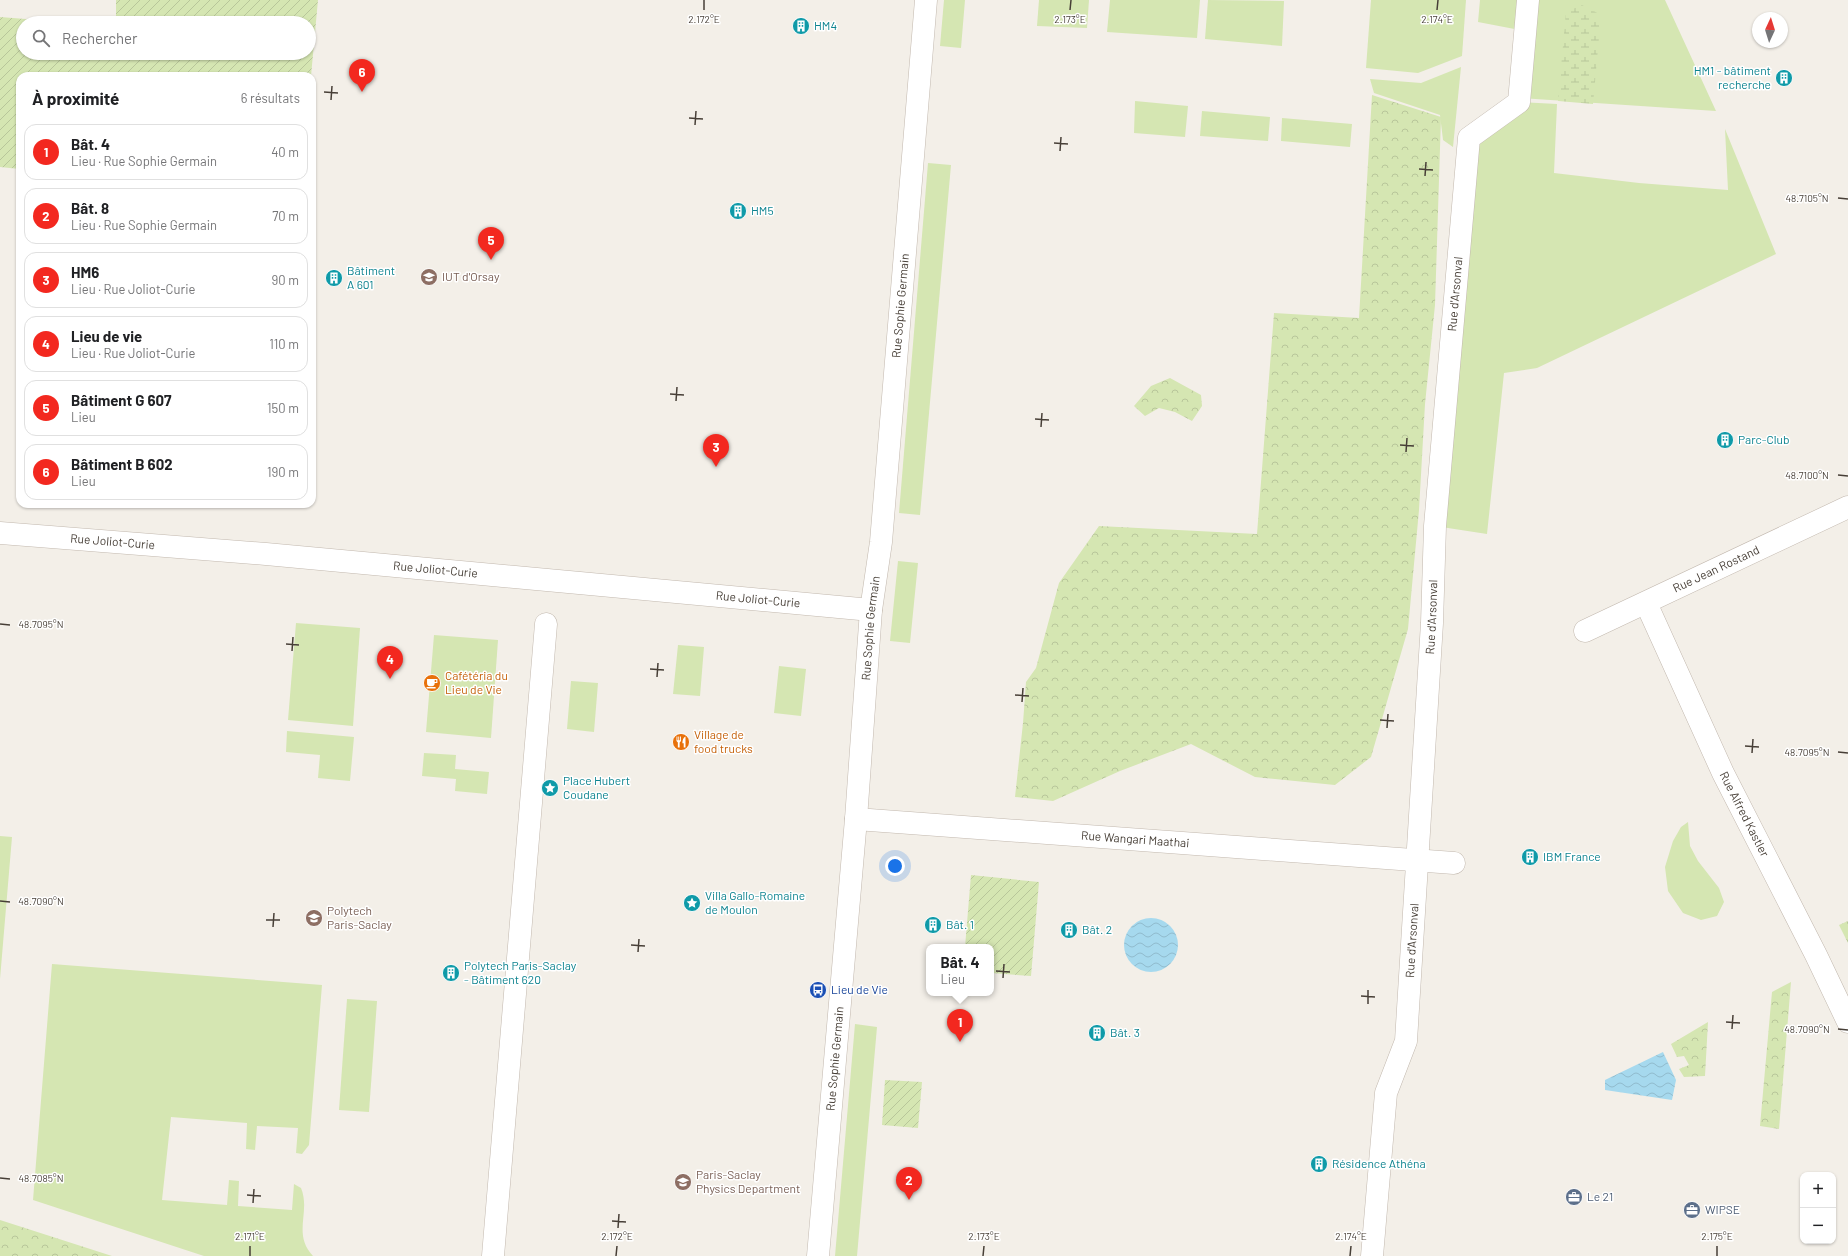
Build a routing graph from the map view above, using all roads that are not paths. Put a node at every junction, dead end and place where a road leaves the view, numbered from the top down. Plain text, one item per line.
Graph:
1 (926, 0) edge
2 (1528, 0) edge
3 (1848, 507) edge
4 (0, 533) edge
5 (1646, 603) junction
6 (871, 610) junction
7 (546, 624) dead end
8 (1585, 631) dead end
9 (856, 819) junction
10 (1416, 861) junction
11 (1454, 864) dead end
12 (1848, 1022) edge
13 (493, 1256) edge
14 (818, 1256) edge
15 (1372, 1256) edge

1 - 6 street, Rue Sophie Germain
2 - 10 street, Rue d'Arsonval
3 - 5 street, Rue Jean Rostand
4 - 6 street, Rue Joliot-Curie
5 - 8 street, Rue Jean Rostand
5 - 12 street, Rue Alfred Kastler
6 - 9 street, Rue Sophie Germain
7 - 13 street
9 - 10 street, Rue Wangari Maathai
9 - 14 street, Rue Sophie Germain
10 - 11 street, Rue Wangari Maathai
10 - 15 street, Rue d'Arsonval

